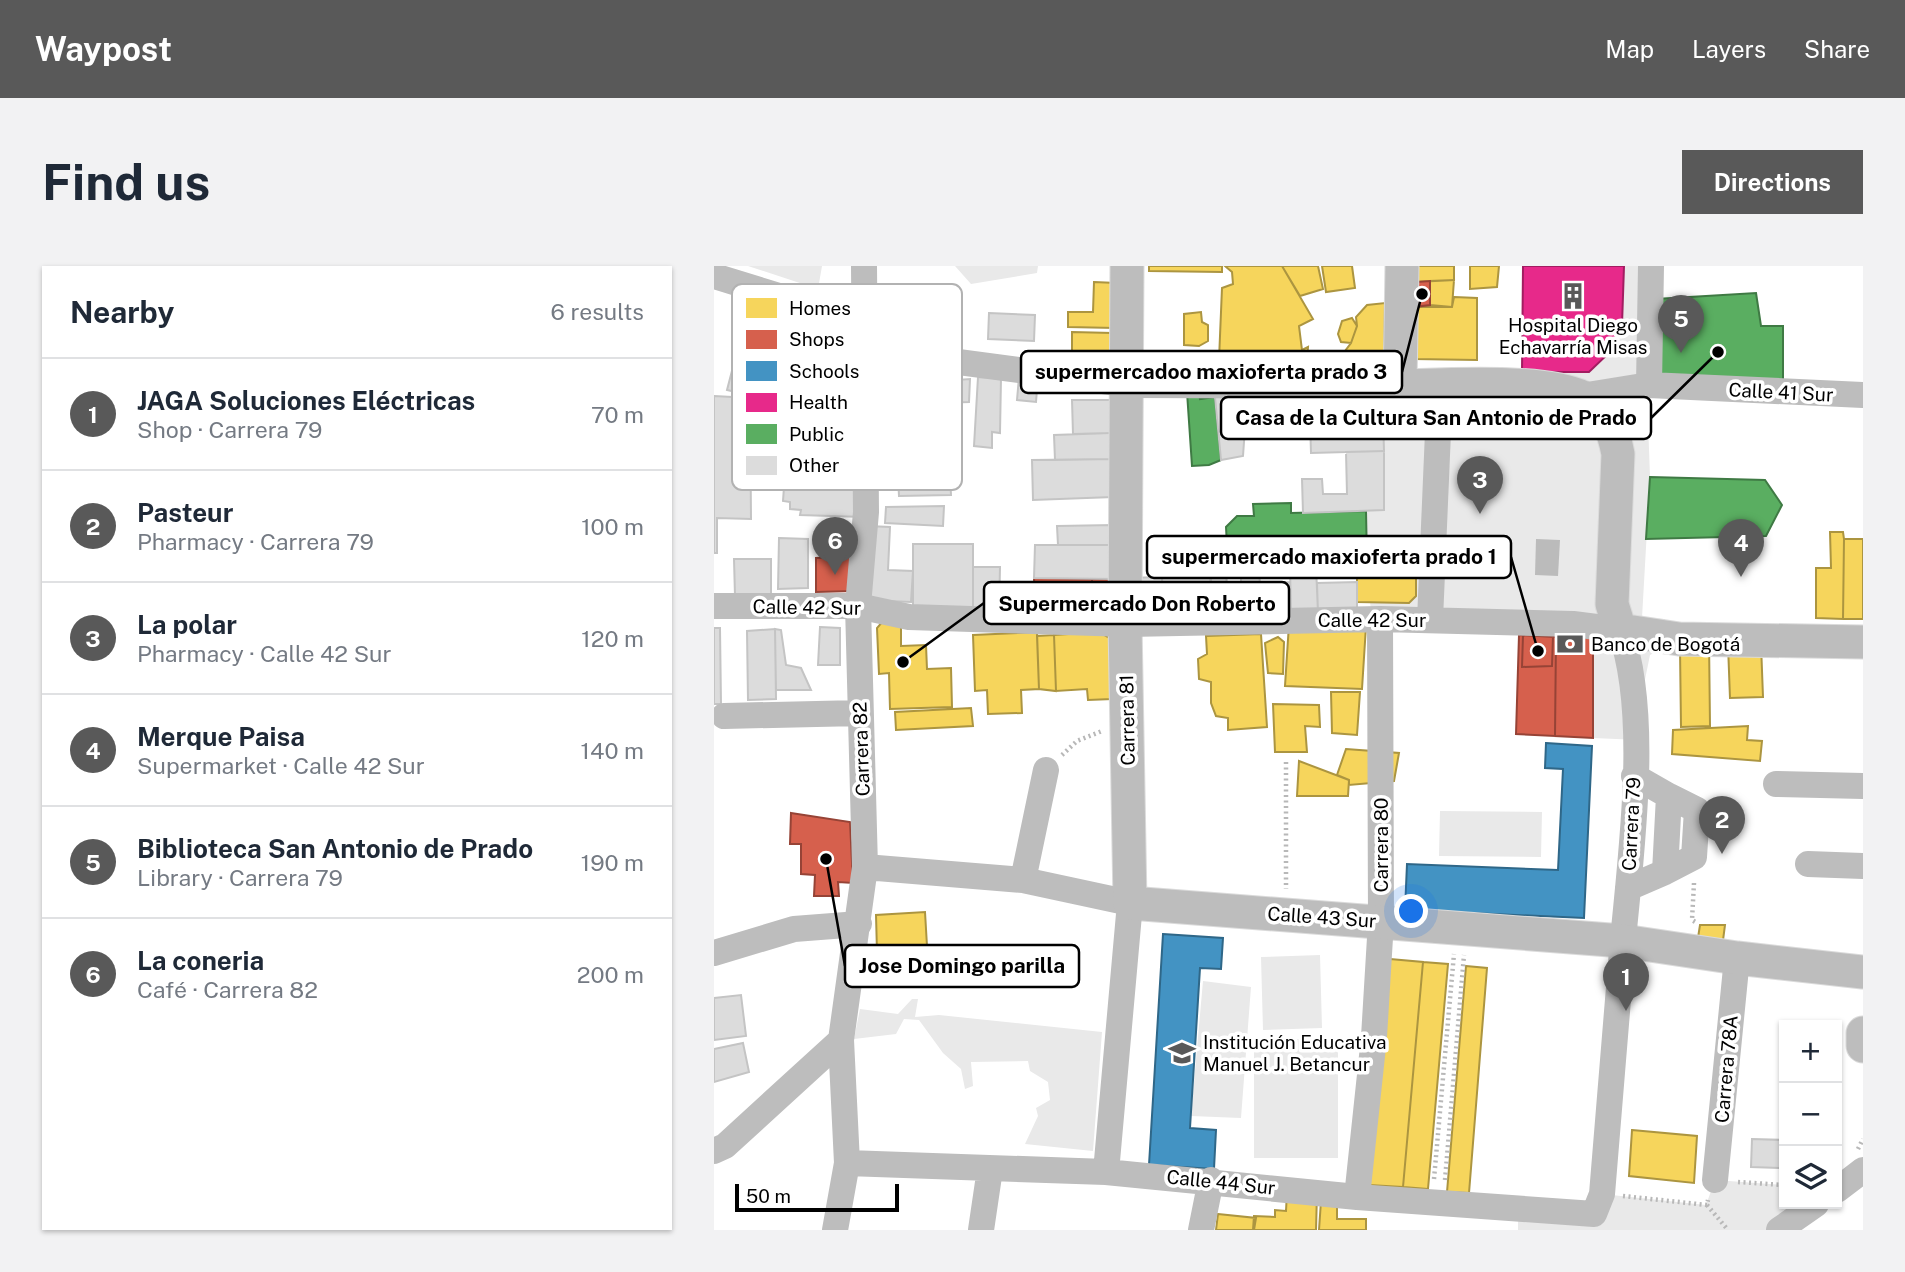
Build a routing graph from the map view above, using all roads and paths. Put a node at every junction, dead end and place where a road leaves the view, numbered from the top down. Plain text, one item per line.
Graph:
1 (864, 266) edge
2 (1127, 266) edge
3 (1402, 266) edge
4 (1651, 266) edge
5 (714, 276) edge
6 (740, 284) edge
7 (865, 284) edge
8 (962, 362) edge
9 (1125, 384) junction
10 (1440, 385) junction
11 (1400, 386) junction
12 (1641, 387) junction
13 (1863, 395) edge
14 (1581, 396) junction
15 (1615, 435) junction
16 (866, 490) edge
17 (714, 606) edge
18 (858, 606) junction
19 (1380, 619) junction
20 (1430, 620) junction
21 (1125, 623) junction
22 (1620, 630) junction
23 (1863, 642) edge
24 (860, 713) junction
25 (724, 716) dead end
26 (1108, 729) dead end
27 (1286, 762) dead end
28 (1046, 770) joint
29 (1634, 776) junction
30 (1776, 784) dead end
31 (1863, 786) edge
32 (1668, 796) junction
33 (1694, 857) junction
34 (1808, 864) dead end
35 (1863, 866) edge
36 (865, 867) junction
37 (1665, 872) junction
38 (1023, 880) junction
39 (1629, 888) junction
40 (1130, 902) junction
41 (1285, 914) junction
42 (1381, 921) junction
43 (859, 924) junction
44 (1697, 935) dead end
45 (1623, 941) junction
46 (1454, 949) dead end
47 (1464, 950) dead end
48 (714, 953) edge
49 (1737, 958) junction
50 (1863, 972) edge
51 (1863, 1033) edge
52 (841, 1040) junction
53 (1863, 1046) edge
54 (718, 1153) edge
55 (847, 1163) junction
56 (1862, 1167) edge
57 (990, 1169) junction
58 (1106, 1172) junction
59 (1211, 1180) junction
60 (1715, 1180) junction
61 (1779, 1185) edge
62 (1842, 1185) edge
63 (1357, 1197) junction
64 (1437, 1203) junction
65 (1598, 1204) junction
66 (1707, 1205) junction
67 (1813, 1215) edge
68 (835, 1230) edge
69 (981, 1230) edge
70 (1200, 1230) edge
71 (1728, 1230) edge
72 (1779, 1230) edge

1 - 7 street, Carrera 82
2 - 9 main road, Carrera 81
3 - 11 main road
4 - 12 street, Carrera 79
5 - 6 street, Calle 41 Sur
8 - 9 street, Calle 41 Sur
9 - 11 street, Calle 41 Sur
9 - 21 main road, Carrera 81
10 - 11 main road, Calle 41 Sur
10 - 14 main road, Calle 41 Sur
10 - 20 street
12 - 13 street, Calle 41 Sur
12 - 14 street, Calle 41 Sur
12 - 15 street, Carrera 79
14 - 15 main road
15 - 22 main road, Carrera 79
16 - 18 street, Carrera 82
17 - 18 street, Calle 42 Sur
18 - 21 street, Calle 42 Sur
18 - 24 street, Carrera 82
19 - 20 street, Calle 42 Sur
19 - 21 street, Calle 42 Sur
19 - 42 street, Carrera 80
20 - 22 street, Calle 42 Sur
21 - 40 main road, Carrera 81
22 - 23 main road, Calle 42 Sur
22 - 29 street, Carrera 79
24 - 25 street
24 - 36 street, Carrera 82
26 - 28 path
27 - 41 path
28 - 38 street
29 - 32 street
29 - 39 street, Carrera 79
30 - 31 street
32 - 33 street
32 - 37 street
33 - 37 street
33 - 44 path
34 - 35 street
36 - 38 street, Calle 43 Sur
36 - 43 street, Carrera 82
37 - 39 street
38 - 40 street, Calle 43 Sur
39 - 45 street, Carrera 79
40 - 41 main road, Calle 43 Sur
40 - 58 street, Carrera 81
41 - 42 main road, Calle 43 Sur
42 - 45 main road, Calle 43 Sur
42 - 63 street, Carrera 80
43 - 48 street
43 - 52 street, Carrera 82
45 - 49 main road, Calle 43 Sur
45 - 65 street, Carrera 79
46 - 64 path
47 - 64 path
49 - 50 main road, Calle 43 Sur
49 - 60 street, Carrera 78A
51 - 53 main road
52 - 54 street
52 - 55 street, Carrera 82
55 - 57 street, Calle 44 Sur
55 - 68 street, Carrera 82
56 - 62 street
57 - 58 street, Calle 44 Sur
57 - 69 street
58 - 59 street, Calle 44 Sur
59 - 63 street, Calle 44 Sur
59 - 70 street
60 - 61 path
60 - 66 path
63 - 64 street, Calle 44 Sur
64 - 65 street, Calle 44 Sur
65 - 66 path
66 - 71 path
67 - 72 street

